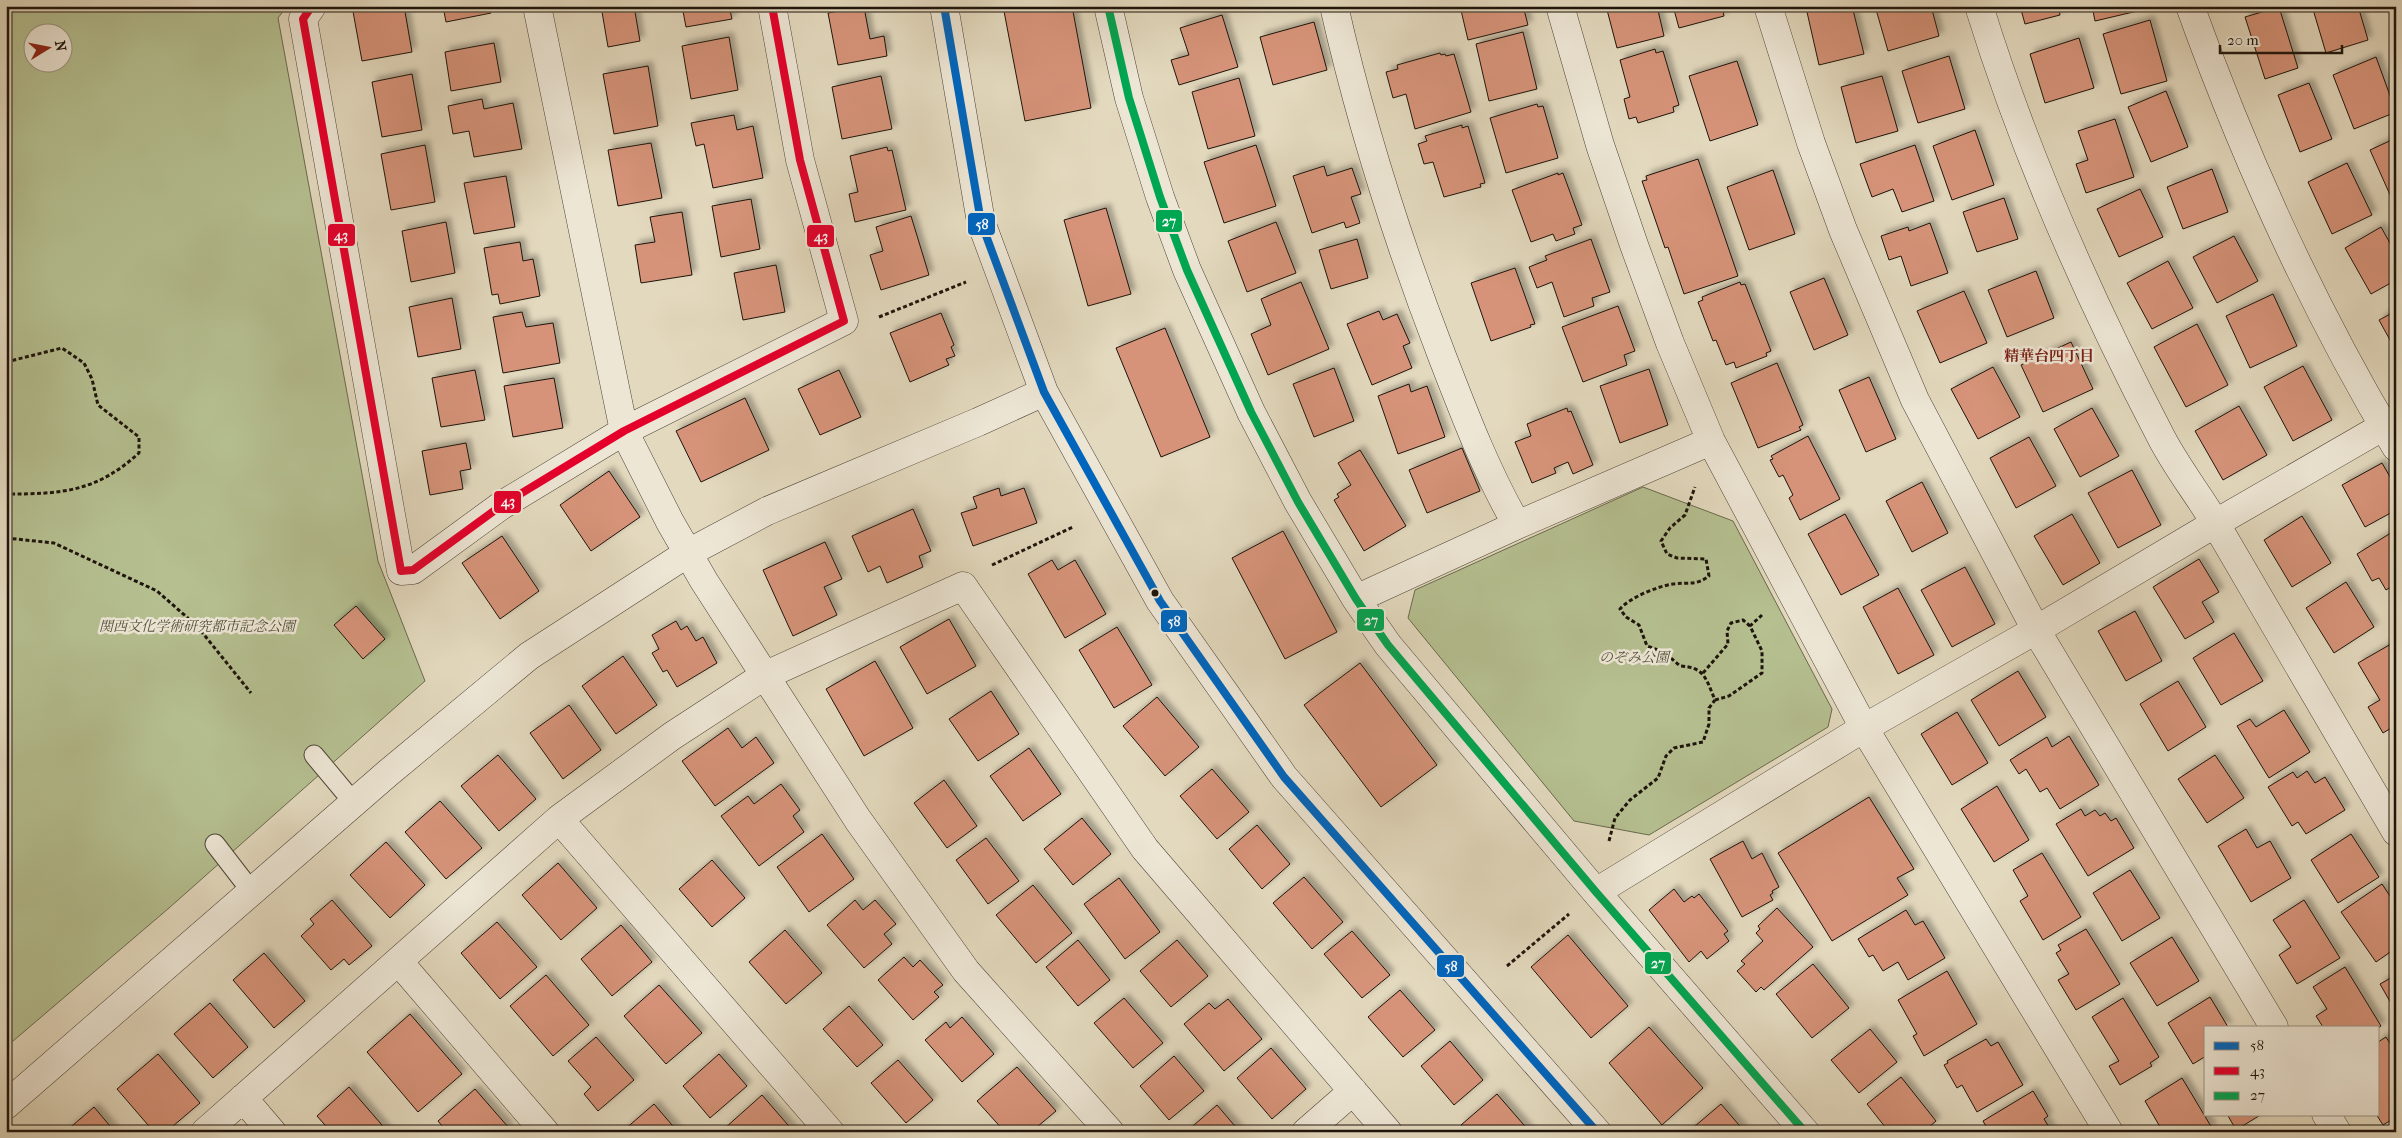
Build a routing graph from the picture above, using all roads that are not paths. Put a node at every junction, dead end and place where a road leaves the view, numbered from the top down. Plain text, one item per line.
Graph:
1 (312, 6) edge
2 (537, 6) edge
3 (772, 6) edge
4 (944, 6) edge
5 (1108, 6) edge
6 (1334, 6) edge
7 (1560, 6) edge
8 (1768, 6) edge
9 (1979, 6) edge
10 (2190, 6) edge
11 (1044, 392) junction
12 (2392, 431) edge
13 (624, 432) junction
14 (1711, 441) junction
15 (2216, 523) junction
16 (1517, 525) junction
17 (688, 553) junction
18 (1356, 599) junction
19 (2036, 630) junction
20 (764, 676) junction
21 (1864, 728) junction
22 (314, 755) dead end
23 (354, 802) junction
24 (559, 819) junction
25 (2396, 832) edge
26 (215, 844) dead end
27 (252, 892) junction
28 (1596, 892) junction
29 (399, 962) junction
30 (2273, 1026) edge
31 (1353, 1091) junction
32 (243, 1098) junction
33 (6, 1105) edge
34 (2327, 1116) edge
35 (205, 1132) edge
36 (272, 1132) edge
37 (545, 1132) edge
38 (830, 1132) edge
39 (1110, 1132) edge
40 (1306, 1132) edge
41 (1388, 1132) edge
42 (1597, 1132) edge
43 (1805, 1132) edge
44 (2109, 1132) edge
45 (2337, 1132) edge

1 - 13 street
2 - 13 street
3 - 13 street
4 - 11 street
5 - 18 street
6 - 16 street
7 - 14 street
8 - 19 street
9 - 15 street
10 - 12 street
11 - 17 street
11 - 42 street
12 - 15 street
13 - 17 street
14 - 16 street
14 - 21 street
15 - 19 street
15 - 25 street
16 - 18 street
17 - 20 street
17 - 23 street
18 - 28 street
19 - 21 street
19 - 30 street
20 - 24 street
20 - 31 street
20 - 39 street
21 - 28 street
21 - 44 street
22 - 23 lane
23 - 27 street
24 - 29 street
24 - 38 street
26 - 27 lane
27 - 33 street
28 - 43 street
29 - 32 street
29 - 37 street
31 - 40 street
31 - 41 street
32 - 35 street
32 - 36 street
34 - 45 street

